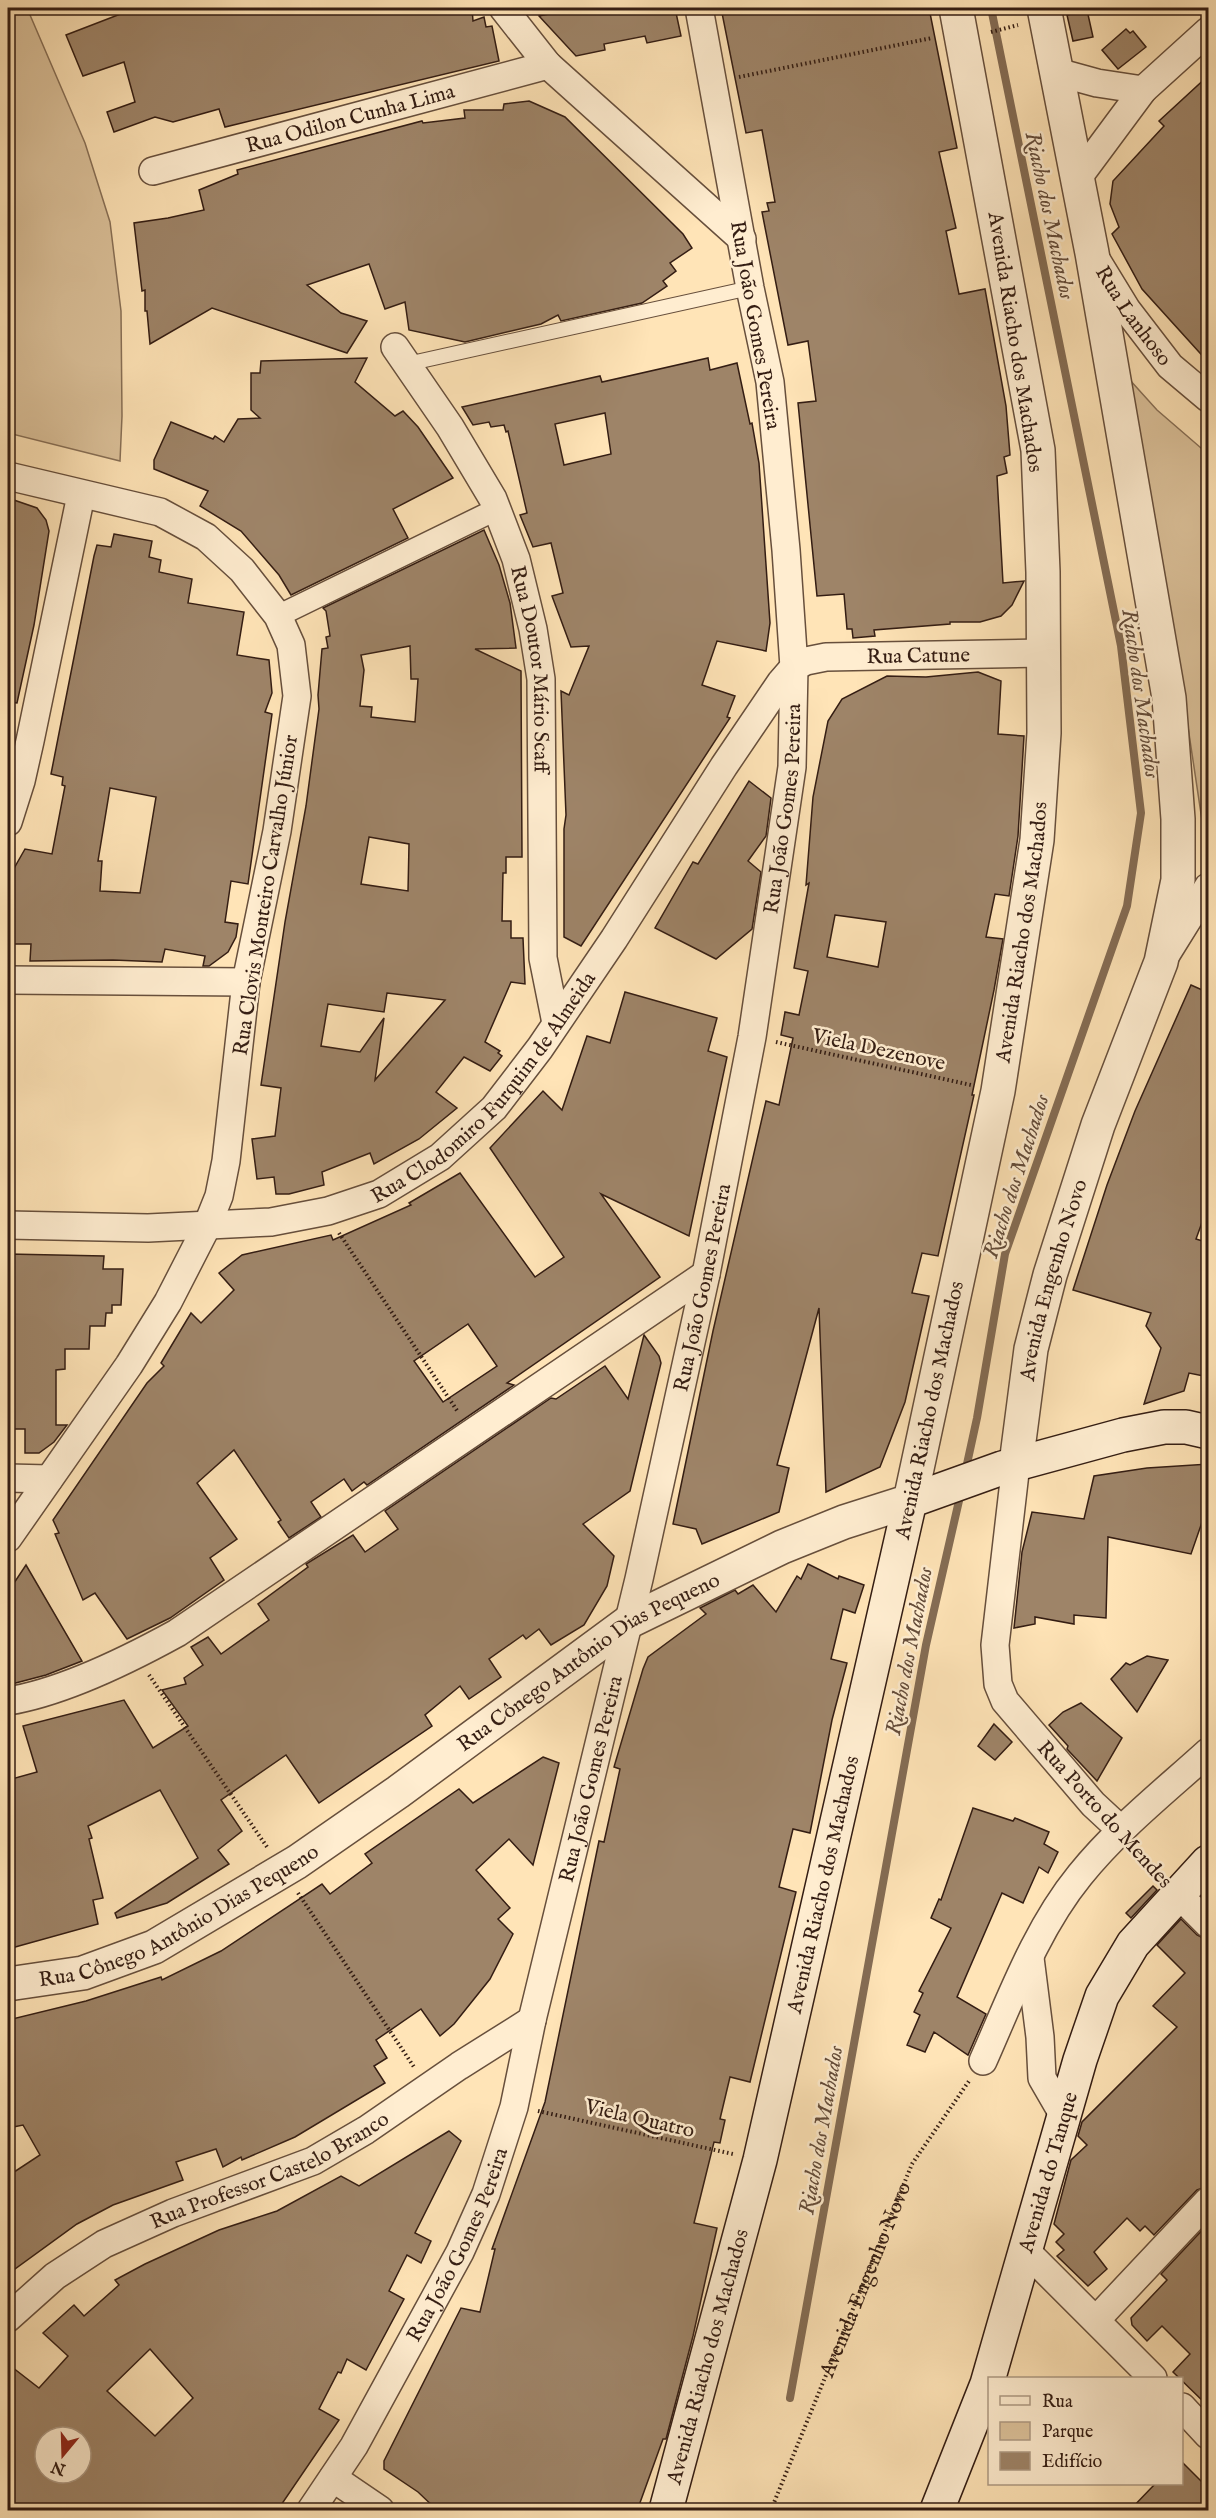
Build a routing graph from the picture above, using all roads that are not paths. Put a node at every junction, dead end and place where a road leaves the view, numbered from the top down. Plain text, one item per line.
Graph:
1 (503, 8) edge
2 (699, 8) edge
3 (1036, 15) edge
4 (969, 24) edge
5 (1209, 31) edge
6 (548, 65) junction
7 (1058, 72) junction
8 (1143, 90) junction
9 (153, 171) dead end
10 (1077, 178) junction
11 (742, 239) junction
12 (1092, 253) junction
13 (750, 288) junction
14 (401, 356) joint
15 (1209, 398) edge
16 (8, 476) edge
17 (81, 495) junction
18 (497, 509) junction
19 (278, 616) junction
20 (1043, 653) junction
21 (794, 668) junction
22 (19, 738) edge
23 (8, 822) edge
24 (1209, 887) edge
25 (1161, 962) junction
26 (8, 980) edge
27 (246, 982) junction
28 (556, 1023) junction
29 (8, 1225) edge
30 (207, 1226) junction
31 (706, 1274) junction
32 (1209, 1431) edge
33 (1009, 1466) junction
34 (8, 1478) edge
35 (49, 1479) junction
36 (910, 1501) junction
37 (8, 1538) edge
38 (630, 1621) junction
39 (8, 1701) edge
40 (1005, 1701) joint
41 (1209, 1752) edge
42 (1121, 1830) junction
43 (1209, 1862) edge
44 (1179, 1894) junction
45 (1209, 1924) edge
46 (1030, 1958) junction
47 (8, 1984) edge
48 (532, 2020) junction
49 (982, 2061) road end
50 (1064, 2116) junction
51 (1209, 2201) edge
52 (1026, 2251) junction
53 (8, 2318) edge
54 (1096, 2320) junction
55 (989, 2377) edge
56 (1151, 2377) edge
57 (988, 2381) edge
58 (1183, 2408) edge
59 (1209, 2434) edge
60 (333, 2478) junction
61 (312, 2511) edge
62 (380, 2511) edge
63 (666, 2511) edge
64 (937, 2511) edge

1 - 6 street
2 - 11 street, Rua João Gomes Pereira
3 - 7 street
4 - 20 street, Avenida Riacho dos Machados
5 - 8 street
6 - 9 street, Rua Odilon Cunha Lima
6 - 11 street
7 - 8 street
7 - 10 street
8 - 10 street
10 - 12 street
11 - 13 street, Rua João Gomes Pereira
12 - 15 street, Rua Lanhoso
12 - 25 street
13 - 14 lane
13 - 21 street, Rua João Gomes Pereira
14 - 18 street, Rua Doutor Mário Scaff
16 - 17 street, Rua Clovis Monteiro Carvalho Júnior
17 - 19 street, Rua Clovis Monteiro Carvalho Júnior
17 - 22 street
18 - 19 street
18 - 28 street, Rua Doutor Mário Scaff
19 - 27 street, Rua Clovis Monteiro Carvalho Júnior
20 - 21 street, Rua Catune
20 - 36 street, Avenida Riacho dos Machados
21 - 28 street, Rua Clodomiro Furquim de Almeida
21 - 31 street, Rua João Gomes Pereira
22 - 23 street
24 - 25 street, Avenida Engenho Novo
25 - 33 street, Avenida Engenho Novo
26 - 27 street
27 - 30 street, Rua Clovis Monteiro Carvalho Júnior
28 - 30 street, Rua Clodomiro Furquim de Almeida
29 - 30 street, Rua Clodomiro Furquim de Almeida
30 - 35 street, Rua Clovis Monteiro Carvalho Júnior
31 - 38 street, Rua João Gomes Pereira
31 - 39 street
32 - 33 street, Rua Cônego Antônio Dias Pequeno
33 - 36 street, Rua Cônego Antônio Dias Pequeno
33 - 40 street, Avenida Engenho Novo
34 - 35 street
35 - 37 street, Rua Clovis Monteiro Carvalho Júnior
36 - 38 street, Rua Cônego Antônio Dias Pequeno
36 - 63 street, Avenida Riacho dos Machados
38 - 47 street, Rua Cônego Antônio Dias Pequeno
38 - 48 street, Rua João Gomes Pereira
40 - 42 street, Rua Porto do Mendes
41 - 42 street
42 - 46 street
43 - 44 street, Avenida do Tanque
44 - 45 street, Rua Porto do Mendes
44 - 50 street, Avenida do Tanque
46 - 49 street
46 - 50 street
48 - 53 street, Rua Professor Castelo Branco
48 - 60 street, Rua João Gomes Pereira
50 - 52 street, Avenida do Tanque
51 - 54 street
52 - 54 street
52 - 55 street, Avenida do Tanque
54 - 56 street
57 - 64 street, Avenida do Tanque
58 - 59 street
60 - 61 street, Rua João Gomes Pereira
60 - 62 street

